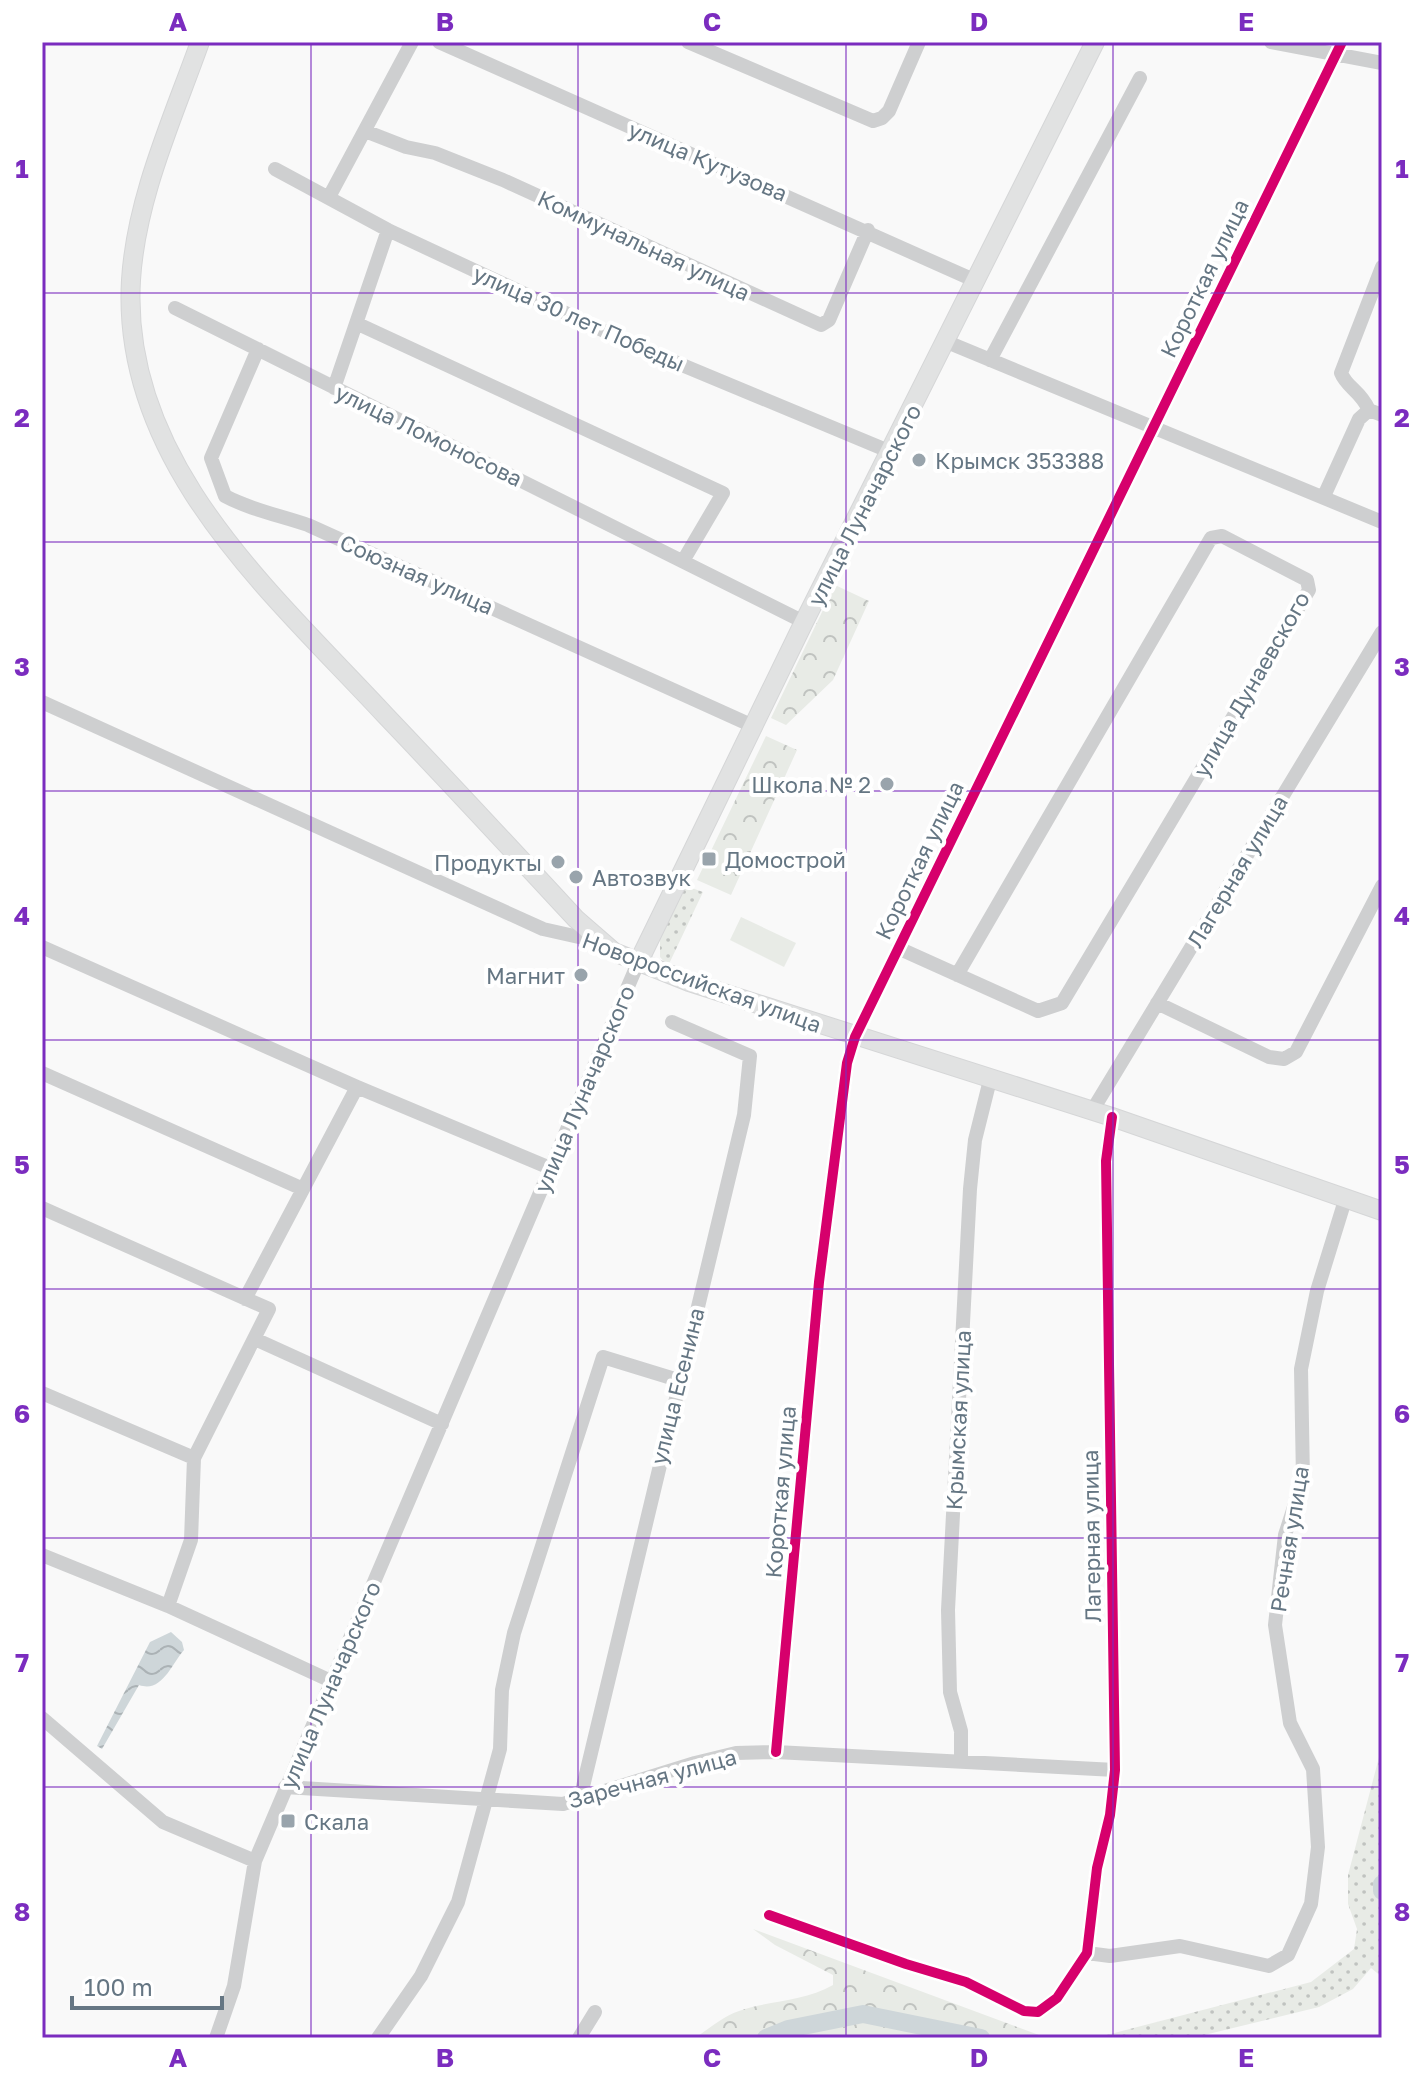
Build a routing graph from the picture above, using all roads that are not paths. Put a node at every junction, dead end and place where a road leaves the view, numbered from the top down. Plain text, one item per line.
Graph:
1 (200, 42) edge
2 (412, 42) edge
3 (439, 42) edge
4 (688, 42) edge
5 (919, 42) edge
6 (1095, 42) edge
7 (1271, 42) edge
8 (1338, 48) edge
9 (1382, 63) edge
10 (1140, 78) dead end
11 (365, 131) junction
12 (275, 169) dead end
13 (329, 197) junction
14 (388, 230) junction
15 (868, 230) junction
16 (1382, 267) edge
17 (976, 281) junction
18 (175, 308) dead end
19 (358, 324) junction
20 (947, 342) junction
21 (258, 349) junction
22 (990, 360) junction
23 (334, 388) junction
24 (1375, 412) edge
25 (1154, 428) junction
26 (891, 452) junction
27 (1324, 496) junction
28 (1382, 522) edge
29 (683, 561) junction
30 (804, 622) junction
31 (1382, 632) edge
32 (42, 702) edge
33 (753, 726) junction
34 (1382, 886) edge
35 (601, 942) junction
36 (42, 947) edge
37 (898, 948) junction
38 (638, 963) junction
39 (957, 975) junction
40 (1157, 1003) junction
41 (672, 1022) dead end
42 (855, 1037) junction
43 (42, 1073) edge
44 (990, 1080) junction
45 (357, 1087) junction
46 (1092, 1111) junction
47 (1112, 1117) junction
48 (550, 1168) junction
49 (303, 1189) junction
50 (1346, 1197) junction
51 (42, 1208) edge
52 (1382, 1211) edge
53 (245, 1299) junction
54 (255, 1339) junction
55 (678, 1380) junction
56 (42, 1393) edge
57 (442, 1424) junction
58 (194, 1458) junction
59 (42, 1555) edge
60 (168, 1606) junction
61 (331, 1681) junction
62 (42, 1718) edge
63 (776, 1752) junction
64 (961, 1760) junction
65 (1115, 1770) junction
66 (285, 1787) junction
67 (580, 1799) junction
68 (486, 1801) junction
69 (255, 1861) junction
70 (769, 1915) dead end
71 (1087, 1953) junction
72 (595, 2012) dead end
73 (216, 2038) edge
74 (378, 2038) edge
75 (579, 2038) edge

1 - 35 main road
2 - 11 street
3 - 15 street, улица Кутузова
4 - 5 street
6 - 17 main road, улица Луначарского
7 - 8 street
8 - 9 street
8 - 25 street, Короткая улица
10 - 22 street
11 - 13 street
11 - 15 street, Коммунальная улица
12 - 13 street, улица 30 лет Победы
13 - 14 street, улица 30 лет Победы
14 - 19 street
14 - 26 street, улица 30 лет Победы
15 - 17 street, улица Кутузова
16 - 24 street
17 - 20 main road, улица Луначарского
18 - 21 street, улица Ломоносова
19 - 23 street
19 - 29 street
20 - 22 street
20 - 26 main road, улица Луначарского
21 - 23 street, улица Ломоносова
21 - 33 street, Союзная улица
22 - 25 street
23 - 29 street, улица Ломоносова
24 - 27 street
25 - 27 street
25 - 37 street, Короткая улица
26 - 30 main road, улица Луначарского
27 - 28 street
29 - 30 street, улица Ломоносова
30 - 33 main road, улица Луначарского
31 - 40 street, Лагерная улица
32 - 35 street, Новороссийская улица
33 - 38 main road, улица Луначарского
34 - 40 street
35 - 38 main road, Новороссийская улица
36 - 45 street
37 - 39 street
37 - 42 street, Короткая улица
38 - 42 main road, Новороссийская улица
38 - 48 street, улица Луначарского
39 - 39 street, улица Дунаевского
40 - 46 street, Лагерная улица
41 - 55 street, улица Есенина
42 - 44 main road, Новороссийская улица
42 - 63 street, Короткая улица
43 - 49 street
44 - 46 main road, Новороссийская улица
44 - 64 street, Крымская улица
45 - 48 street
45 - 49 street
46 - 47 main road, Новороссийская улица
47 - 50 main road, Новороссийская улица
47 - 65 street, Лагерная улица
48 - 57 street, улица Луначарского
49 - 53 street
50 - 52 main road, Новороссийская улица
50 - 71 street, Речная улица
51 - 53 street
53 - 54 street
54 - 57 street
54 - 58 street
55 - 67 street, улица Есенина
55 - 68 street
56 - 58 street
57 - 61 street, улица Луначарского
58 - 60 street
59 - 60 street
60 - 61 street
61 - 66 street, улица Луначарского
62 - 69 street
63 - 64 street, Заречная улица
63 - 67 street, Заречная улица
64 - 65 street, Заречная улица
65 - 71 street, Лагерная улица
66 - 68 street, Заречная улица
66 - 69 street, улица Луначарского
67 - 68 street, Заречная улица
68 - 74 street
69 - 73 street, улица Луначарского
70 - 71 street
72 - 75 street

